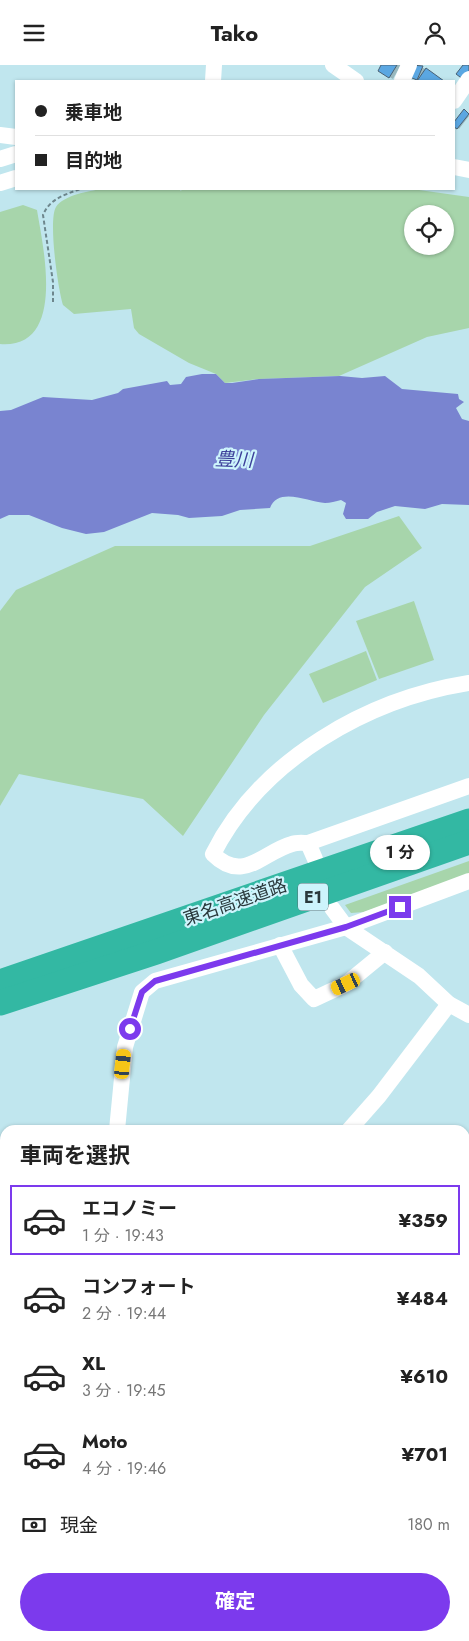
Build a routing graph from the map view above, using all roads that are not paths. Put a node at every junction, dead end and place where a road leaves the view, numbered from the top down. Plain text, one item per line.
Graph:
1 (214, 65) edge
2 (333, 65) edge
3 (409, 65) edge
4 (469, 79) edge
5 (213, 80) edge
6 (355, 80) edge
7 (402, 80) edge
8 (455, 100) edge
9 (0, 135) edge
10 (15, 137) edge
11 (15, 154) edge
12 (0, 159) edge
13 (455, 167) edge
14 (469, 170) edge
15 (15, 178) edge
16 (0, 183) edge
17 (469, 683) edge
18 (469, 786) edge
19 (469, 821) edge
20 (469, 842) edge
21 (308, 843) junction
22 (315, 859) dead end
23 (469, 881) edge
24 (332, 908) dead end
25 (346, 927) junction
26 (280, 945) junction
27 (385, 952) junction
28 (0, 982) edge
29 (0, 1003) edge
30 (449, 1004) junction
31 (469, 1015) edge
32 (117, 1125) edge
33 (353, 1125) edge

1 - 5 street
2 - 6 street
3 - 7 street
4 - 8 street
9 - 10 street
11 - 12 street
13 - 14 street
15 - 16 street
17 - 21 street
18 - 21 street
19 - 28 highway, 東名高速道路 / E1
20 - 29 highway, 東名高速道路 / E1
21 - 22 street
23 - 25 street
24 - 25 street
25 - 26 street
25 - 27 street
26 - 27 street
26 - 32 street
27 - 30 street
30 - 31 street
30 - 33 street

